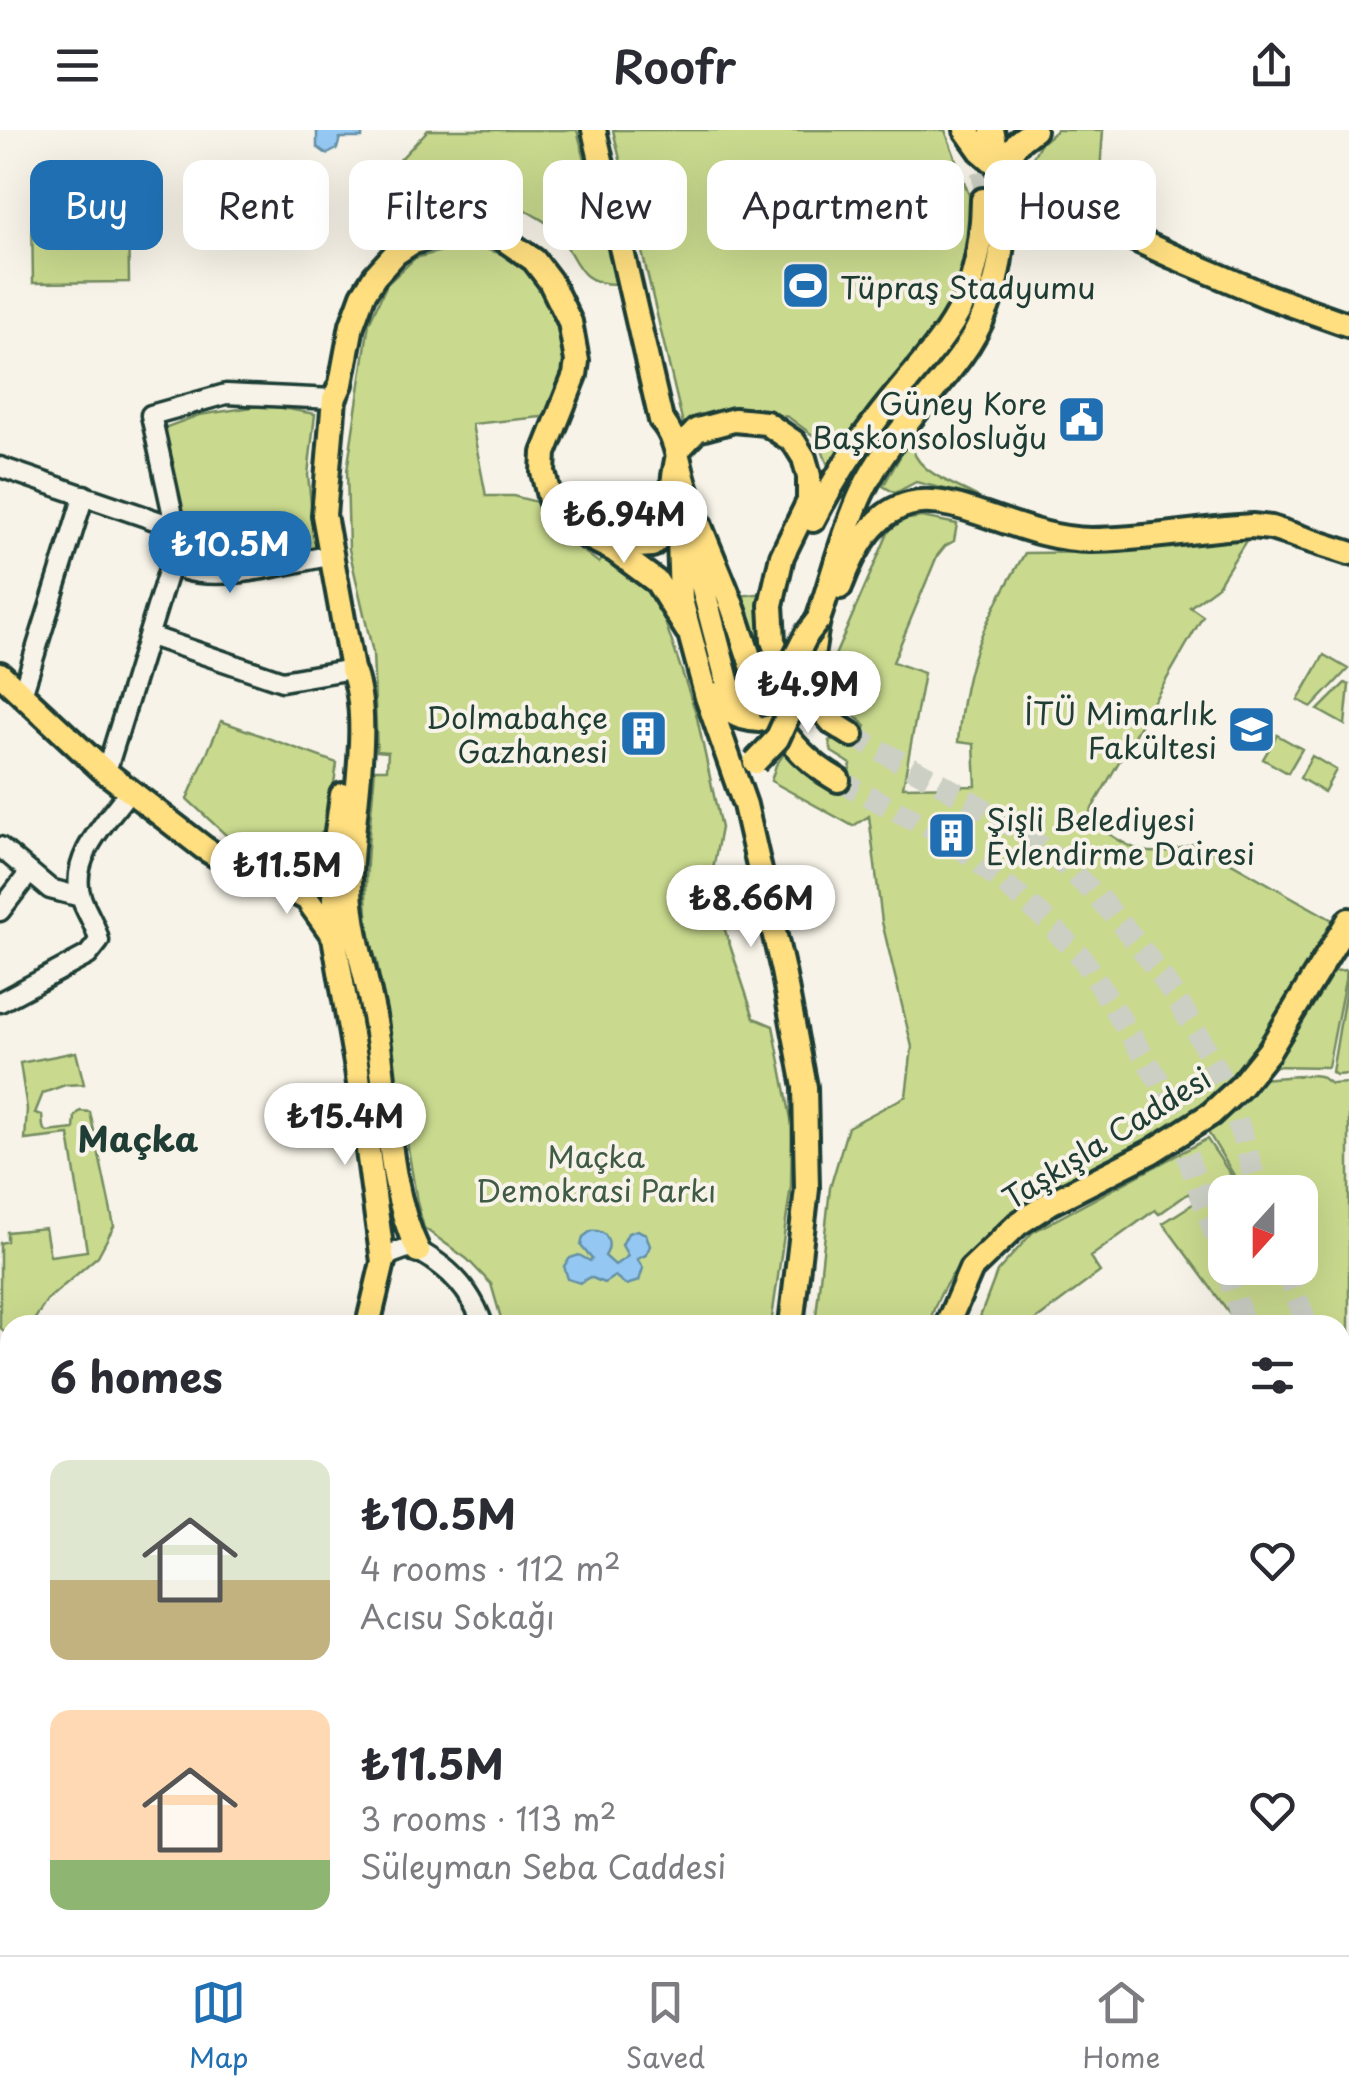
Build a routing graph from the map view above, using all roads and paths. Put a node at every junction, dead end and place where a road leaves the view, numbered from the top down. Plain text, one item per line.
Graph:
1 (594, 130) edge
2 (966, 130) edge
3 (992, 130) edge
4 (1034, 130) edge
5 (993, 160) edge
6 (998, 160) edge
7 (1006, 160) edge
8 (983, 200) tunnel mouth
9 (1156, 248) edge
10 (1002, 250) edge
11 (1349, 325) edge
12 (334, 399) junction
13 (678, 457) junction
14 (0, 467) edge
15 (673, 484) junction
16 (84, 496) junction
17 (677, 521) junction
18 (176, 535) junction
19 (652, 546) junction
20 (1349, 553) edge
21 (329, 556) junction
22 (657, 582) junction
23 (821, 612) junction
24 (687, 630) junction
25 (150, 636) junction
26 (700, 664) junction
27 (352, 669) junction
28 (0, 674) edge
29 (806, 676) junction
30 (22, 695) junction
31 (816, 706) junction
32 (758, 712) junction
33 (852, 736) tunnel mouth
34 (103, 770) junction
35 (838, 780) tunnel mouth
36 (129, 791) junction
37 (745, 805) junction
38 (354, 828) junction
39 (0, 847) edge
40 (334, 871) junction
41 (30, 872) junction
42 (262, 874) junction
43 (80, 896) junction
44 (0, 911) edge
45 (1349, 920) edge
46 (334, 937) junction
47 (0, 1002) edge
48 (414, 1249) junction
49 (382, 1252) junction
50 (989, 1253) junction
51 (370, 1315) edge
52 (480, 1315) edge
53 (792, 1315) edge
54 (950, 1315) edge
55 (961, 1315) edge

1 - 13 main road
2 - 5 main road
3 - 6 main road
4 - 7 main road
8 - 31 main road
9 - 11 main road
10 - 23 main road
12 - 18 street
12 - 19 main road
12 - 21 main road
12 - 22 main road
13 - 15 main road
13 - 31 main road
13 - 35 main road
14 - 16 street
15 - 17 main road
15 - 32 main road
16 - 18 street
16 - 30 street
17 - 19 main road
17 - 24 main road
18 - 21 street
18 - 25 street
19 - 22 main road
20 - 23 main road
21 - 27 main road
22 - 24 main road
23 - 29 main road
23 - 32 main road, bridge
24 - 26 main road
25 - 27 street
25 - 34 street
26 - 32 main road
26 - 37 main road
27 - 38 main road
27 - 40 main road
28 - 30 main road
29 - 32 main road, bridge
29 - 37 main road, bridge
30 - 34 main road
31 - 33 main road
34 - 36 main road
36 - 42 main road
36 - 43 street
37 - 53 main road
38 - 40 main road
38 - 48 main road
39 - 41 street
40 - 42 main road
40 - 46 main road
41 - 43 street
41 - 44 street
42 - 46 main road
43 - 47 street
45 - 50 main road, Taşkışla Caddesi
46 - 49 main road
48 - 49 street
48 - 52 street
49 - 51 main road
50 - 54 main road, Taşkışla Caddesi
50 - 55 main road, Taşkışla Caddesi

